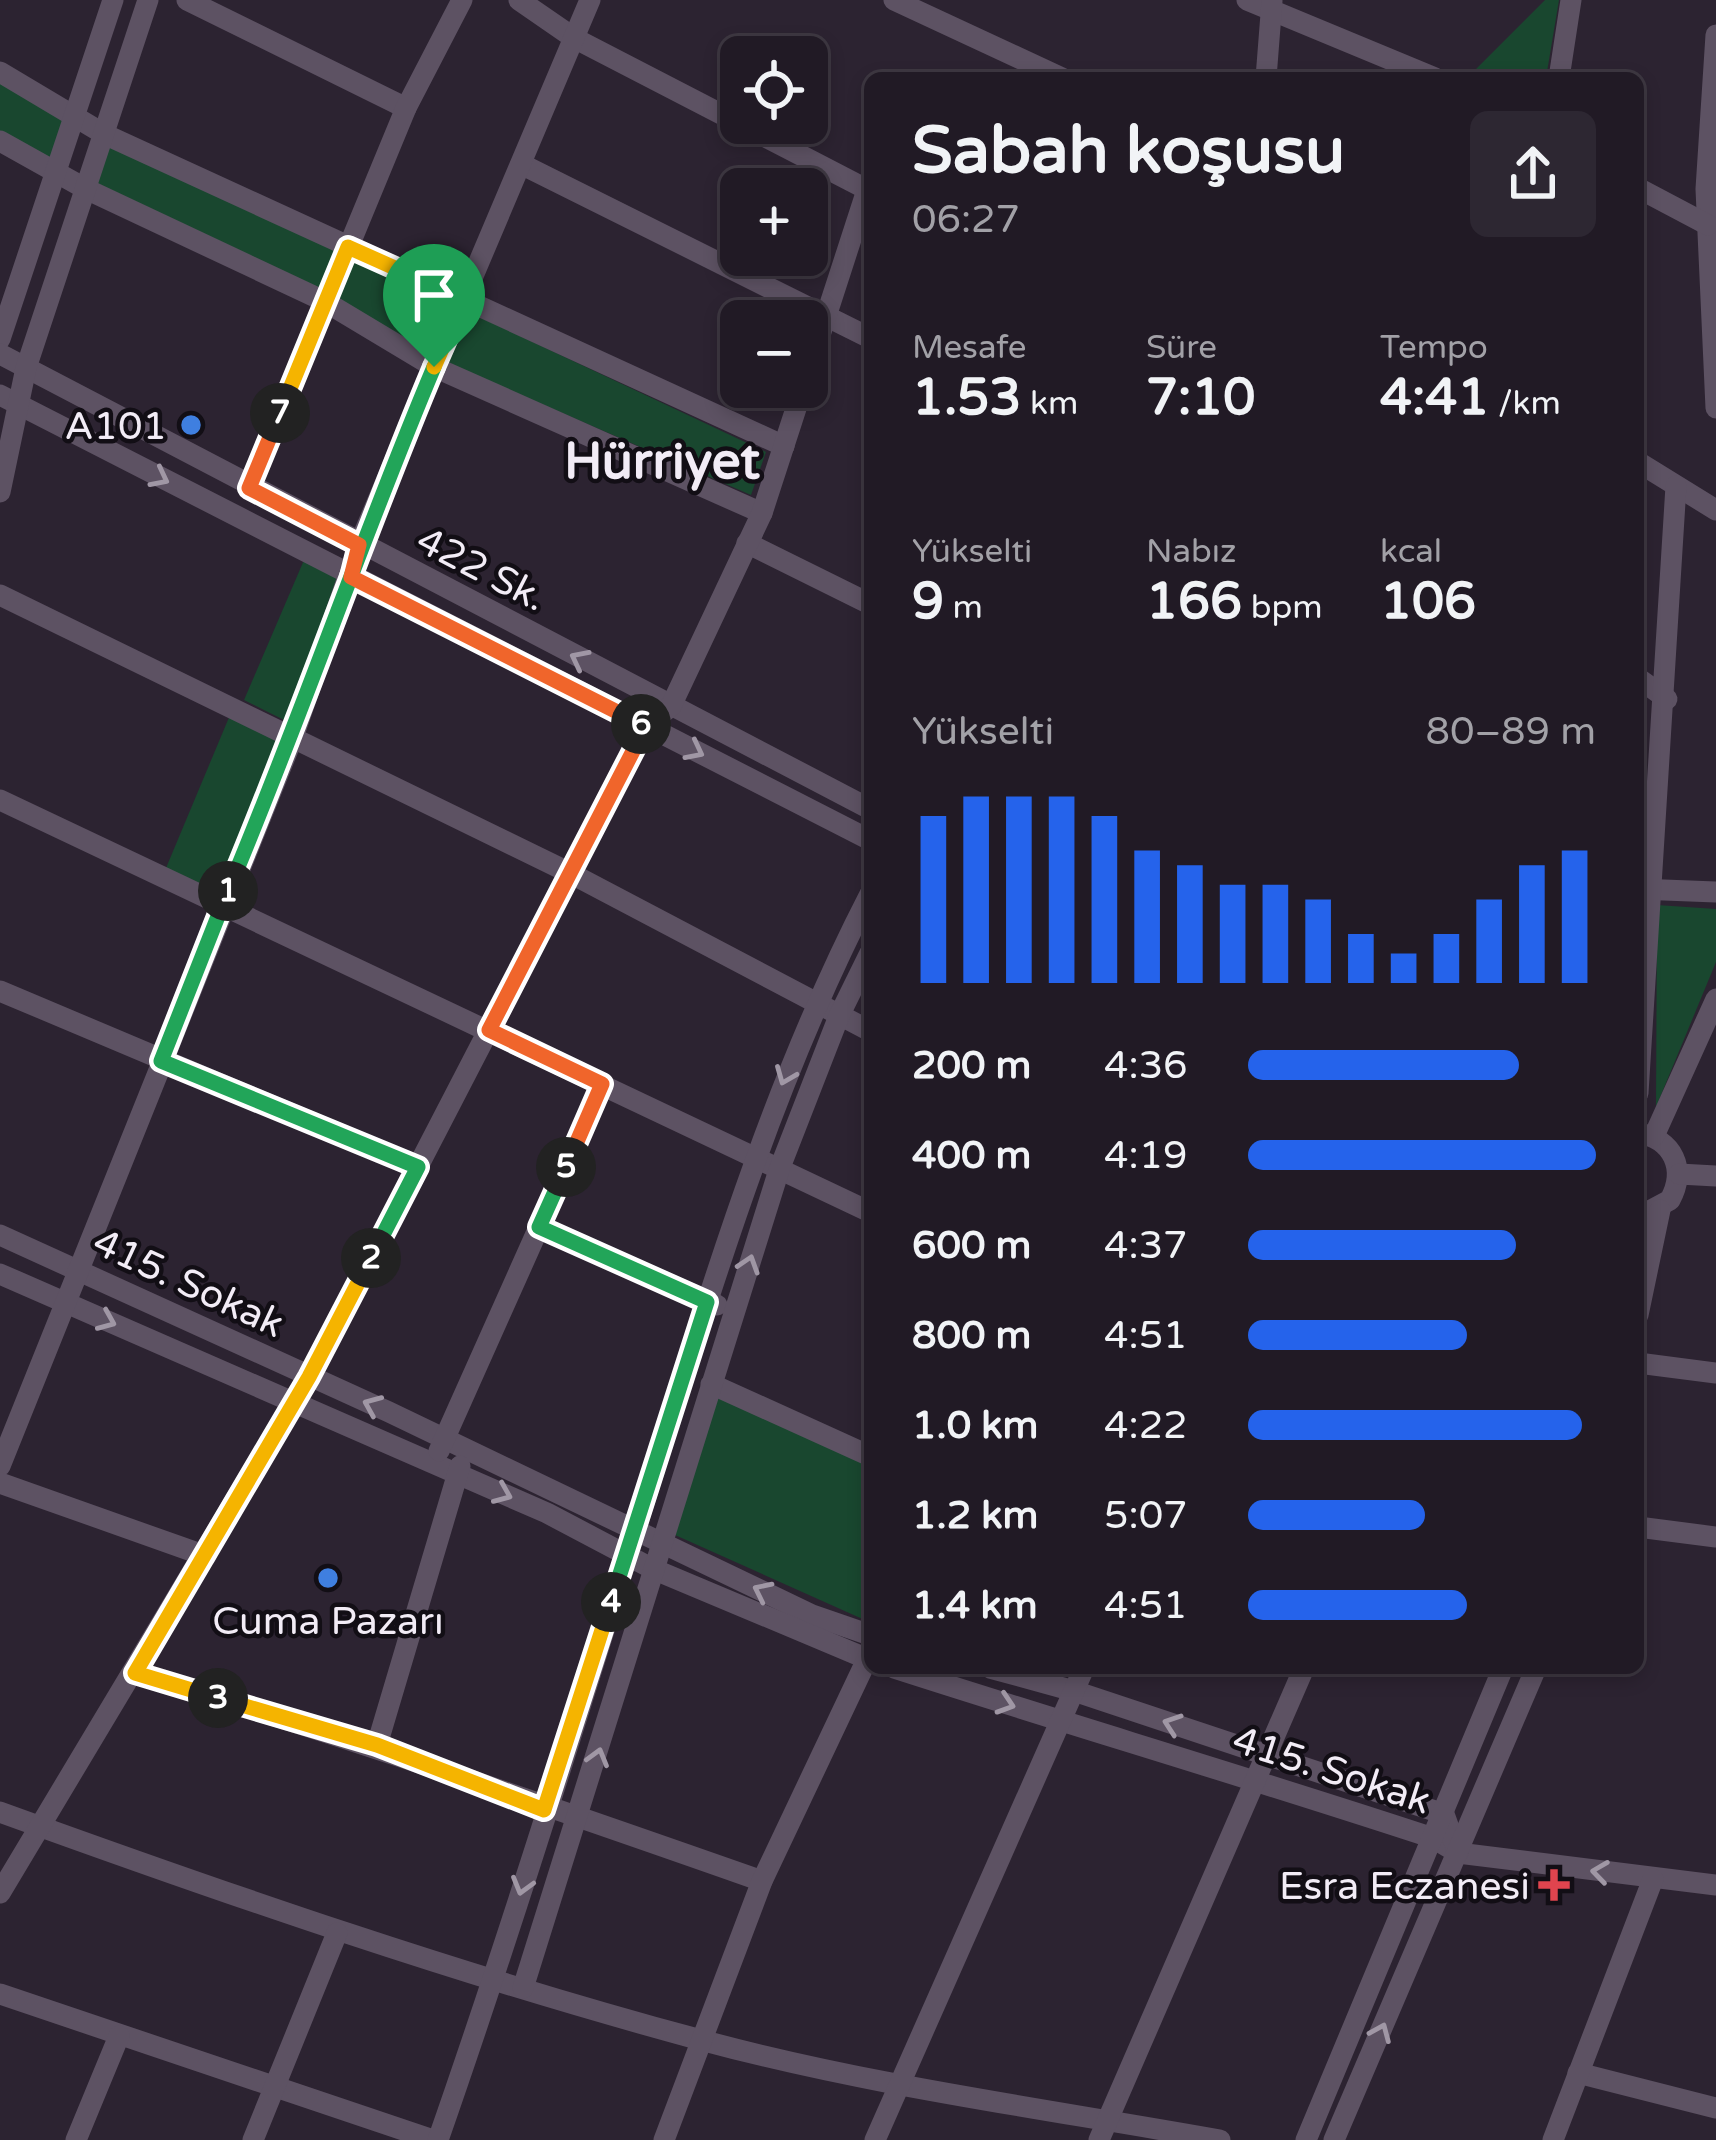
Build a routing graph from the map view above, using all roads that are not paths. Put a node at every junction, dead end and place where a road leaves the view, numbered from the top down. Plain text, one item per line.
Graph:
1 (113, 0) edge
2 (148, 0) edge
3 (187, 0) edge
4 (462, 0) edge
5 (519, 0) edge
6 (590, 0) edge
7 (894, 0) edge
8 (1247, 0) edge
9 (1571, 0) edge
10 (1271, 5) edge
11 (1716, 35) edge
12 (574, 38) junction
13 (1715, 55) edge
14 (0, 72) edge
15 (1049, 72) edge
16 (1266, 72) edge
17 (1422, 72) edge
18 (1560, 72) edge
19 (406, 108) junction
20 (75, 116) junction
21 (104, 134) junction
22 (0, 141) edge
23 (521, 164) junction
24 (56, 172) junction
25 (864, 187) edge
26 (86, 189) junction
27 (1644, 191) edge
28 (864, 205) edge
29 (1708, 225) junction
30 (348, 247) junction
31 (464, 299) junction
32 (796, 300) edge
33 (324, 301) junction
34 (828, 309) edge
35 (828, 316) edge
36 (864, 335) edge
37 (0, 339) edge
38 (0, 354) edge
39 (434, 367) junction
40 (26, 368) junction
41 (9, 400) edge
42 (796, 408) edge
43 (1716, 408) edge
44 (784, 446) junction
45 (1644, 466) edge
46 (1676, 486) junction
47 (249, 488) junction
48 (0, 492) edge
49 (1716, 510) edge
50 (762, 513) junction
51 (747, 543) junction
52 (359, 545) junction
53 (351, 577) junction
54 (0, 595) edge
55 (864, 601) edge
56 (1644, 682) edge
57 (1644, 699) edge
58 (1667, 699) junction
59 (671, 706) junction
60 (646, 726) junction
61 (293, 737) junction
62 (0, 800) edge
63 (864, 806) edge
64 (864, 837) edge
65 (570, 874) junction
66 (1646, 889) edge
67 (1716, 892) edge
68 (223, 904) junction
69 (864, 906) edge
70 (1644, 940) edge
71 (864, 964) edge
72 (0, 992) edge
73 (1716, 999) edge
74 (815, 1000) junction
75 (838, 1016) junction
76 (864, 1028) edge
77 (489, 1030) junction
78 (161, 1061) junction
79 (602, 1084) junction
80 (1646, 1134) edge
81 (753, 1156) junction
82 (418, 1167) junction
83 (779, 1170) junction
84 (1679, 1174) junction
85 (1716, 1176) edge
86 (864, 1209) edge
87 (1649, 1214) edge
88 (539, 1227) junction
89 (0, 1235) edge
90 (1644, 1260) edge
91 (78, 1270) junction
92 (0, 1274) edge
93 (64, 1302) junction
94 (707, 1302) junction
95 (734, 1311) junction
96 (1644, 1364) edge
97 (1716, 1373) edge
98 (309, 1377) junction
99 (712, 1384) junction
100 (294, 1401) junction
101 (444, 1438) junction
102 (466, 1448) junction
103 (864, 1453) edge
104 (434, 1464) junction
105 (0, 1466) edge
106 (457, 1474) junction
107 (0, 1483) edge
108 (1644, 1528) edge
109 (635, 1530) junction
110 (1716, 1537) edge
111 (661, 1543) junction
112 (626, 1552) junction
113 (206, 1556) junction
114 (652, 1569) junction
115 (864, 1633) edge
116 (864, 1656) edge
117 (864, 1668) edge
118 (135, 1673) junction
119 (913, 1674) edge
120 (1013, 1674) edge
121 (1081, 1674) edge
122 (1301, 1674) edge
123 (1501, 1674) edge
124 (1533, 1674) edge
125 (1074, 1690) junction
126 (1059, 1721) junction
127 (377, 1745) junction
128 (1264, 1754) junction
129 (1253, 1779) junction
130 (544, 1810) junction
131 (0, 1812) edge
132 (1444, 1814) junction
133 (580, 1817) junction
134 (42, 1827) junction
135 (1433, 1838) junction
136 (1458, 1853) junction
137 (1653, 1879) junction
138 (762, 1881) junction
139 (1716, 1885) edge
140 (0, 1892) edge
141 (337, 1934) junction
142 (494, 1980) junction
143 (523, 1988) junction
144 (0, 1994) edge
145 (118, 2036) junction
146 (704, 2041) junction
147 (1579, 2073) junction
148 (273, 2084) junction
149 (899, 2085) junction
150 (1716, 2108) edge
151 (1103, 2130) edge
152 (76, 2140) edge
153 (253, 2140) edge
154 (436, 2140) edge
155 (664, 2140) edge
156 (875, 2140) edge
157 (1220, 2140) edge
158 (1306, 2140) edge
159 (1334, 2140) edge
160 (1553, 2140) edge

1 - 20 street
2 - 21 street
3 - 19 street
4 - 19 street
5 - 12 street
6 - 12 street
7 - 15 street
8 - 10 street
9 - 18 street
10 - 16 street
10 - 17 street
11 - 13 street
12 - 23 street
12 - 25 street
13 - 29 street
14 - 20 street
19 - 30 street
20 - 21 street
20 - 24 street
21 - 26 street
21 - 30 street
22 - 24 street
23 - 31 street
23 - 32 street
24 - 26 street
24 - 37 street
26 - 33 street
26 - 40 street
27 - 29 street
28 - 34 street
29 - 43 street
30 - 31 street
30 - 33 street
31 - 39 street
31 - 44 street
33 - 39 street
33 - 47 street
35 - 36 street
38 - 40 street, 422 Sk.
39 - 50 street
39 - 52 street
40 - 41 street
40 - 47 street, 422 Sk.
41 - 48 street
41 -> 53 street, 422 Sk.
42 - 44 street
44 - 50 street
45 - 46 street
46 - 49 street
46 - 58 street
47 - 52 street, 422 Sk.
50 - 51 street
51 - 55 street
51 - 59 street
52 - 53 street
59 -> 52 street, 422 Sk.
53 - 60 street, 422 Sk.
53 - 61 street
54 - 61 street
56 - 58 street
57 - 58 street
58 - 66 street
59 - 60 street
59 - 63 street, 422 Sk.
60 -> 64 street, 422 Sk.
60 - 65 street
61 - 65 street
61 - 68 street
62 - 68 street
65 - 74 street
65 - 77 street
66 - 67 street
66 - 70 street
68 - 77 street
68 - 78 street
69 - 74 street
71 - 75 street
72 - 78 street
73 - 80 street
74 - 75 street
74 -> 81 street
75 - 76 street
75 - 83 street
77 - 79 street
77 - 82 street
78 - 82 street
78 - 91 street
79 - 81 street
79 - 88 street
80 - 84 street
81 - 83 street
81 - 94 street
82 - 98 street
83 - 86 street
95 -> 83 street
84 - 85 street
84 - 87 street
87 - 90 street
88 - 94 street
88 - 101 street
89 - 91 street, 415. Sokak
91 - 93 street
91 - 98 street, 415. Sokak
92 - 93 street, 415. Sokak
93 -> 100 street, 415. Sokak
93 - 105 street
94 - 95 street
94 - 109 street
95 - 99 street
96 - 97 street
98 - 100 street
101 -> 98 street, 415. Sokak
99 - 103 street
99 - 111 street
100 - 104 street, 415. Sokak
100 - 113 street
101 - 102 street, 415. Sokak
101 - 104 street
102 - 106 street
102 - 109 street, 415. Sokak
104 - 106 street, 415. Sokak
106 -> 112 street, 415. Sokak
106 - 127 street
107 - 113 street
108 - 110 street
109 - 111 street, 415. Sokak
109 - 112 street
111 - 114 street
115 -> 111 street, 415. Sokak
112 - 114 street, 415. Sokak
112 - 130 street
113 - 118 street
114 - 116 street, 415. Sokak
133 -> 114 street
117 - 138 street
118 - 127 street
118 - 134 street
119 -> 126 street, 415. Sokak
120 - 125 street, 415. Sokak
121 - 125 street
122 - 128 street
123 - 132 street
124 - 136 street
125 - 126 street
128 -> 125 street, 415. Sokak
126 - 129 street, 415. Sokak
126 - 149 street
127 - 130 street
128 - 129 street
128 - 132 street, 415. Sokak
129 - 135 street, 415. Sokak
129 - 151 street
130 - 133 street
130 -> 142 street
131 - 134 street
132 - 135 street
132 - 136 street, 415. Sokak
133 - 138 street
133 - 143 street
134 - 140 street
134 - 141 street
135 - 136 street, 415. Sokak
135 - 158 street
137 -> 136 street
159 -> 136 street
137 - 139 street
137 - 147 street
138 - 146 street
141 - 142 street
141 - 148 street
142 - 143 street
142 - 154 street
143 - 146 street
144 - 145 street
145 - 148 street
145 - 152 street
146 - 149 street
146 - 155 street
147 - 150 street
147 - 160 street
148 - 153 street
148 - 154 street
149 - 151 street
149 - 156 street
151 - 157 street

